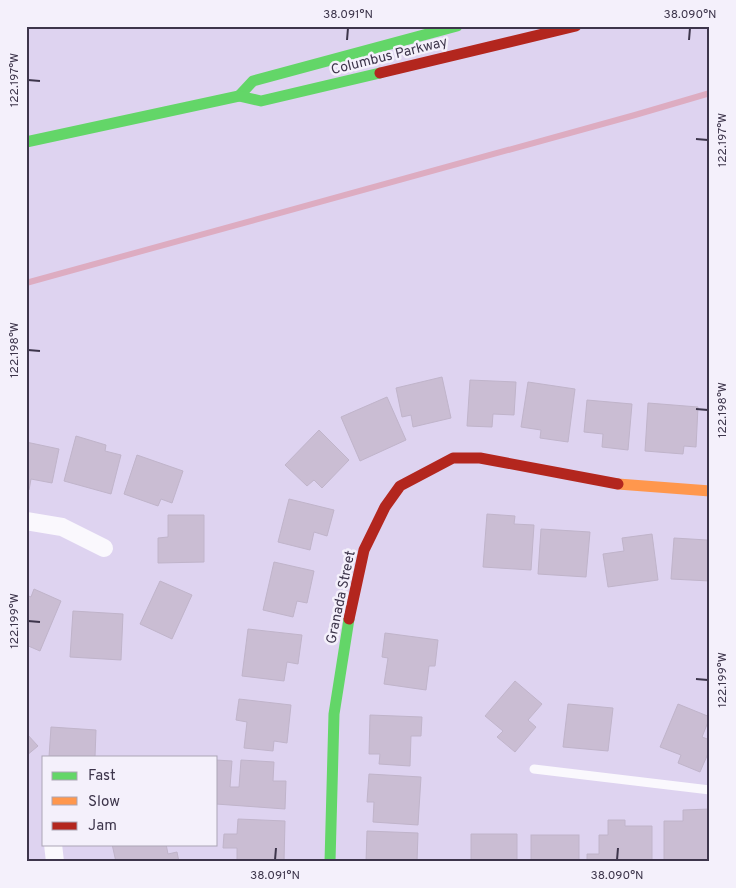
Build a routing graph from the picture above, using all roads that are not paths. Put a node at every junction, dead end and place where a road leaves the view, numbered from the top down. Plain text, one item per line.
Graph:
1 (457, 26) edge
2 (576, 26) edge
3 (239, 96) junction
4 (26, 142) edge
5 (710, 491) edge
6 (26, 521) edge
7 (104, 548) dead end
8 (534, 769) dead end
9 (710, 790) edge
10 (53, 846) edge
11 (55, 862) edge
12 (330, 862) edge

1 - 3 main road, Columbus Parkway
2 - 3 main road, Columbus Parkway
3 - 4 main road, Columbus Parkway
5 - 12 main road, Granada Street
6 - 7 street
8 - 9 lane
10 - 11 street

